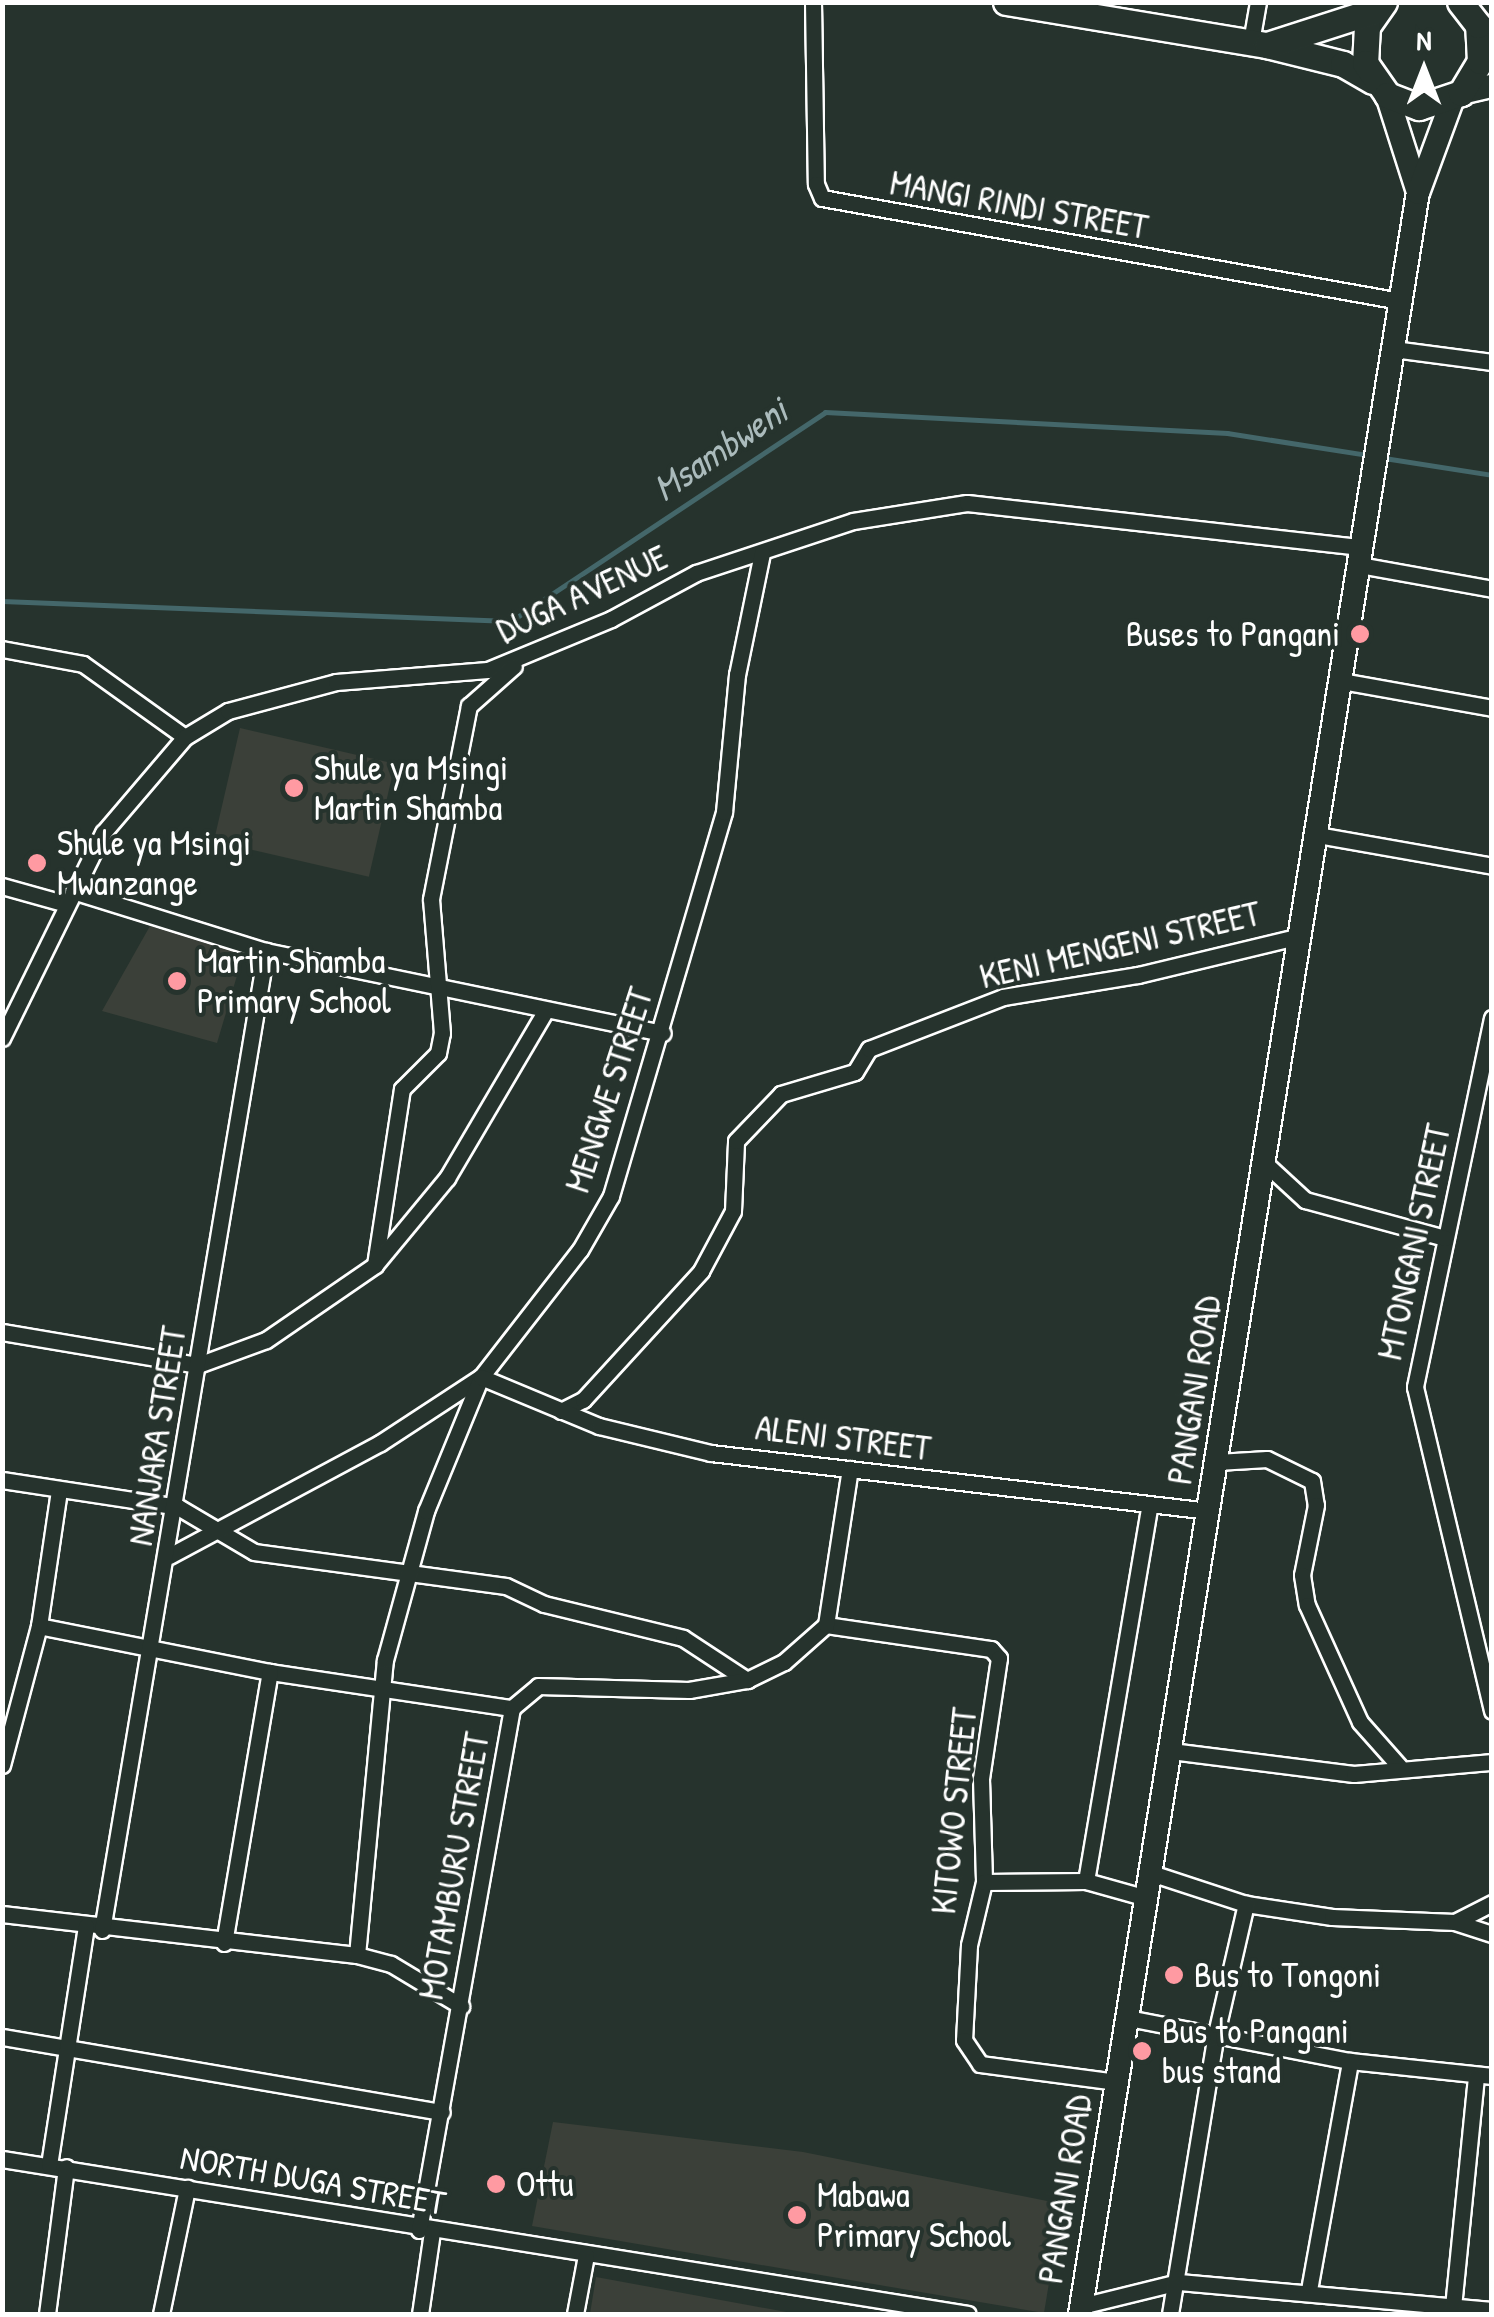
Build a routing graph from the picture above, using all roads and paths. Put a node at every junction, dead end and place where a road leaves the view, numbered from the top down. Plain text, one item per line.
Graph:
1 (813, 2) edge
2 (1006, 2) edge
3 (1258, 2) edge
4 (1380, 6) edge
5 (1116, 13) edge
6 (1473, 15) edge
7 (1259, 44) junction
8 (1492, 86) edge
9 (1380, 88) junction
10 (1457, 96) junction
11 (1418, 192) junction
12 (1400, 301) junction
13 (1392, 349) junction
14 (1492, 362) edge
15 (762, 553) junction
16 (1359, 556) junction
17 (1492, 588) edge
18 (2, 649) edge
19 (522, 660) junction
20 (1340, 681) junction
21 (1492, 708) edge
22 (185, 736) junction
23 (1317, 835) junction
24 (1492, 866) edge
25 (2, 886) edge
26 (70, 898) junction
27 (1301, 936) junction
28 (266, 951) junction
29 (439, 988) junction
30 (544, 1012) junction
31 (1492, 1018) edge
32 (662, 1033) junction
33 (2, 1038) edge
34 (1267, 1165) junction
35 (1444, 1238) junction
36 (375, 1265) junction
37 (2, 1332) edge
38 (198, 1364) junction
39 (481, 1377) junction
40 (561, 1411) junction
41 (1217, 1462) junction
42 (850, 1469) junction
43 (2, 1480) edge
44 (60, 1490) junction
45 (1150, 1504) junction
46 (178, 1508) junction
47 (1209, 1511) junction
48 (218, 1530) junction
49 (169, 1556) junction
50 (407, 1568) junction
51 (826, 1625) junction
52 (39, 1626) junction
53 (149, 1646) junction
54 (270, 1672) junction
55 (746, 1680) junction
56 (380, 1686) junction
57 (512, 1708) junction
58 (1492, 1711) edge
59 (1171, 1751) junction
60 (1492, 1762) edge
61 (2, 1764) edge
62 (1398, 1766) junction
63 (1152, 1873) junction
64 (1086, 1881) junction
65 (984, 1882) junction
66 (1147, 1898) junction
67 (1492, 1903) edge
68 (1246, 1904) junction
69 (2, 1914) edge
70 (1456, 1922) junction
71 (94, 1928) junction
72 (1492, 1934) edge
73 (224, 1943) junction
74 (358, 1955) junction
75 (462, 2006) junction
76 (1128, 2018) junction
77 (2, 2038) edge
78 (1215, 2038) junction
79 (68, 2048) junction
80 (1350, 2060) junction
81 (1484, 2076) edge
82 (1118, 2082) junction
83 (442, 2112) junction
84 (2, 2159) edge
85 (49, 2165) junction
86 (66, 2167) junction
87 (187, 2188) junction
88 (426, 2231) junction
89 (586, 2255) junction
90 (1179, 2282) junction
91 (1310, 2290) junction
92 (1454, 2308) junction
93 (1080, 2310) edge
94 (1492, 2310) edge
95 (47, 2314) edge
96 (160, 2314) edge
97 (420, 2314) edge
98 (575, 2314) edge
99 (968, 2314) edge
100 (1170, 2314) edge

1 - 12 street, MANGI RINDI STREET
2 - 5 main road
3 - 7 street
4 - 7 main road
4 - 9 main road
5 - 7 main road
6 - 10 main road
7 - 9 main road
8 - 10 main road
9 - 10 main road
9 - 11 main road
10 - 11 main road, PANGANI ROAD
11 - 12 main road, PANGANI ROAD
12 - 13 main road, PANGANI ROAD
13 - 14 street
13 - 16 main road, PANGANI ROAD
15 - 16 street, DUGA AVENUE
15 - 19 street, DUGA AVENUE
15 - 32 street, MENGWE STREET
16 - 17 street, DUGA AVENUE
16 - 20 main road, PANGANI ROAD
18 - 22 street
19 - 22 street, DUGA AVENUE
19 - 29 street
20 - 21 street
20 - 23 main road, PANGANI ROAD
22 - 26 street, DUGA AVENUE
23 - 24 street
23 - 27 main road, PANGANI ROAD
25 - 26 street
26 - 28 street
26 - 33 street, DUGA AVENUE
27 - 34 main road, PANGANI ROAD
27 - 40 street, KENI MENGENI STREET
28 - 29 street
28 - 38 street, NANJARA STREET
29 - 30 street
29 - 36 street
30 - 32 street
30 - 36 street
31 - 35 street, MTONGANI STREET
32 - 39 street, MENGWE STREET
34 - 35 street
34 - 41 main road, PANGANI ROAD
35 - 58 street, MTONGANI STREET
36 - 38 street
37 - 38 street
38 - 46 street, NANJARA STREET
39 - 40 street, ALENI STREET
39 - 48 street, MENGWE STREET
39 - 50 street
40 - 42 street, ALENI STREET
41 - 47 main road, PANGANI ROAD
41 - 62 street
42 - 45 street, ALENI STREET
42 - 51 street
43 - 44 street
44 - 46 street
44 - 52 street
45 - 47 street, ALENI STREET
45 - 64 street
46 - 48 street
46 - 49 street, NANJARA STREET
47 - 59 main road, PANGANI ROAD
48 - 49 street, MENGWE STREET
48 - 50 street
49 - 53 street, NANJARA STREET
50 - 55 street
50 - 56 street
51 - 55 street, MOTAMBURU STREET
51 - 65 street, KITOWO STREET
52 - 53 street
52 - 61 street
53 - 54 street
53 - 71 street, NANJARA STREET
54 - 56 street
54 - 73 street
55 - 57 street, MOTAMBURU STREET
56 - 57 street
56 - 74 street
57 - 75 street, MOTAMBURU STREET
59 - 62 street
59 - 63 main road, PANGANI ROAD
60 - 62 street
63 - 66 main road, PANGANI ROAD
63 - 68 street
64 - 65 street
64 - 66 street
65 - 82 street, KITOWO STREET
66 - 76 main road, PANGANI ROAD
67 - 70 street
68 - 70 street
68 - 78 street
69 - 71 street
70 - 72 street
71 - 73 street
71 - 79 street, NANJARA STREET
73 - 74 street
74 - 75 street
75 - 83 street, MOTAMBURU STREET
76 - 78 street
76 - 82 main road, PANGANI ROAD
77 - 79 street
78 - 80 street
78 - 90 street
79 - 83 street
79 - 85 street, NANJARA STREET
80 - 81 street
80 - 91 street
81 - 92 street
82 - 93 main road, PANGANI ROAD
83 - 88 street, MOTAMBURU STREET
84 - 85 street, NORTH DUGA STREET
85 - 86 street, NORTH DUGA STREET
86 - 87 street, NORTH DUGA STREET
86 - 95 street
87 - 88 street, NORTH DUGA STREET
87 - 96 street
88 - 89 street, NORTH DUGA STREET
88 - 97 street, MOTAMBURU STREET
89 - 98 street
89 - 99 street, NORTH DUGA STREET
90 - 91 street
90 - 93 street
90 - 100 street
91 - 92 street
92 - 94 street

